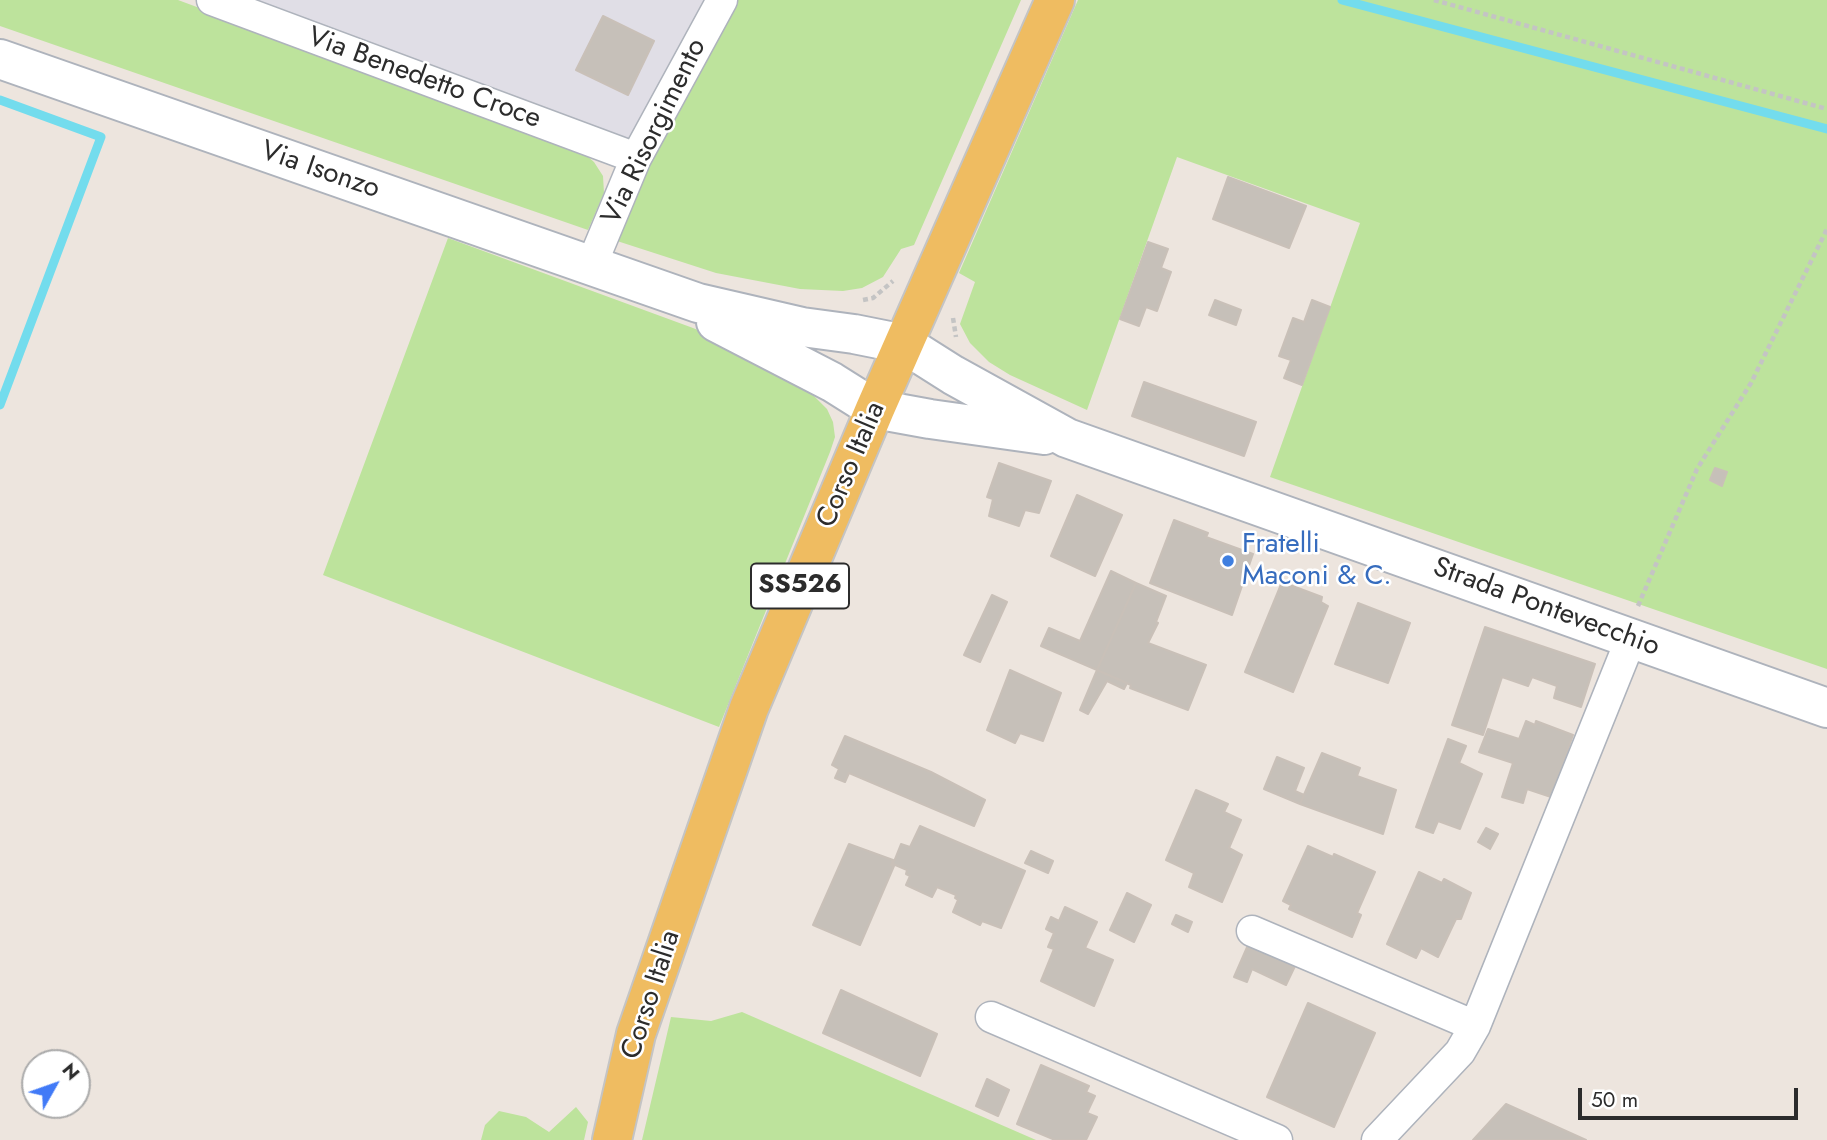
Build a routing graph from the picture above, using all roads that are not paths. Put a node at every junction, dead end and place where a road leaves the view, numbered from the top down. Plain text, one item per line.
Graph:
1 (212, 0) edge
2 (722, 0) edge
3 (1055, 0) edge
4 (0, 58) edge
5 (636, 158) junction
6 (591, 266) junction
7 (641, 284) junction
8 (904, 344) junction
9 (875, 409) junction
10 (1067, 439) junction
11 (1624, 636) junction
12 (1827, 708) edge
13 (1252, 931) dead end
14 (991, 1017) dead end
15 (1475, 1026) junction
16 (612, 1140) edge
17 (1277, 1140) edge
18 (1377, 1140) edge

1 - 5 street, Via Benedetto Croce
2 - 5 street, Via Risorgimento
3 - 8 main road, Corso Italia / SS526
4 - 6 street, Via Isonzo
5 - 6 street, Via Risorgimento
6 - 7 street, Via Isonzo
7 - 8 street, Via Isonzo
7 - 9 street, Via Isonzo
8 - 9 main road, Corso Italia / SS526
8 - 10 street, Strada Pontevecchio
9 - 10 street, Strada Pontevecchio
9 - 16 main road, Corso Italia / SS526
10 - 11 street, Strada Pontevecchio
11 - 12 street, Strada Pontevecchio
11 - 15 street
13 - 15 street
14 - 17 street
15 - 18 street

